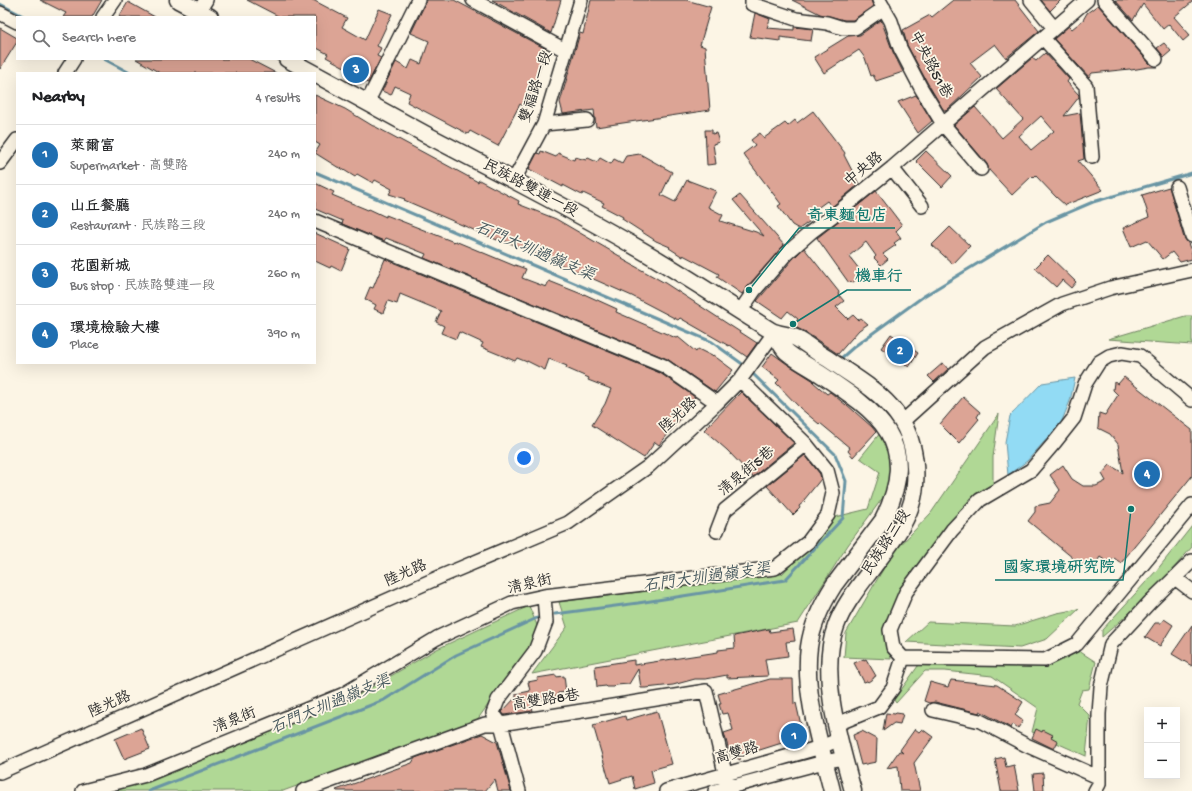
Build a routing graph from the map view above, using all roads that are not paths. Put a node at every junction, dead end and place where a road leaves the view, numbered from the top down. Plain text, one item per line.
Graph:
1 (115, 0) edge
2 (178, 0) edge
3 (418, 0) edge
4 (473, 0) edge
5 (581, 0) edge
6 (752, 0) edge
7 (1031, 0) edge
8 (1087, 0) edge
9 (1104, 0) edge
10 (881, 4) edge
11 (205, 9) edge
12 (0, 13) edge
13 (104, 16) edge
14 (16, 21) edge
15 (1054, 28) junction
16 (1043, 38) junction
17 (565, 50) junction
18 (1156, 59) dead end
19 (73, 60) edge
20 (289, 60) edge
21 (66, 72) edge
22 (312, 72) edge
23 (316, 74) edge
24 (367, 103) junction
25 (587, 120) dead end
26 (544, 124) junction
27 (943, 124) junction
28 (16, 141) edge
29 (1092, 157) dead end
30 (0, 163) edge
31 (892, 168) junction
32 (981, 169) dead end
33 (514, 180) junction
34 (1177, 187) dead end
35 (922, 206) dead end
36 (316, 221) edge
37 (1192, 236) edge
38 (1192, 270) edge
39 (740, 310) junction
40 (774, 333) junction
41 (740, 380) junction
42 (1192, 400) edge
43 (717, 403) junction
44 (902, 422) junction
45 (806, 444) junction
46 (1192, 505) edge
47 (717, 531) dead end
48 (1192, 562) edge
49 (1176, 578) junction
50 (1192, 591) edge
51 (544, 596) junction
52 (903, 658) junction
53 (933, 710) dead end
54 (501, 724) junction
55 (838, 732) junction
56 (823, 754) junction
57 (844, 758) junction
58 (0, 763) edge
59 (16, 764) junction
60 (0, 772) edge
61 (725, 774) junction
62 (1098, 777) junction
63 (730, 786) junction
64 (83, 791) edge
65 (303, 791) edge
66 (519, 791) edge
67 (666, 791) edge
68 (715, 791) edge
69 (832, 791) edge
70 (853, 791) edge
71 (1095, 791) edge

1 - 13 street
2 - 11 main road
3 - 24 street
4 - 17 street
5 - 17 street, 雙福路一段
6 - 10 street
7 - 15 street
8 - 15 street, 中央路
9 - 18 street
10 - 27 street, 中央路51巷
12 - 14 street
15 - 16 street, 中央路
16 - 27 street, 中央路
16 - 29 street
17 - 26 street, 雙福路一段
19 - 21 street
20 - 22 main road, 民族路雙連一段
23 - 24 main road, 民族路雙連一段
24 - 33 main road, 民族路雙連一段
25 - 26 street
26 - 33 street, 雙福路一段
27 - 31 street, 中央路
27 - 32 street
28 - 30 street
31 - 35 street
31 - 39 street, 中央路
33 - 39 main road, 民族路雙連一段
34 - 37 street
36 - 43 street
38 - 44 street
39 - 40 main road, 民族路三段
40 - 41 street, 陸光路
40 - 44 main road, 民族路三段
40 - 56 main road, 民族路三段
41 - 43 street, 陸光路
41 - 45 street, 清泉街
42 - 52 street
43 - 59 street, 陸光路
44 - 55 main road, 民族路三段
45 - 47 street, 清泉街5巷
45 - 51 street, 清泉街
46 - 52 street
48 - 49 street
49 - 50 street
49 - 62 street
51 - 54 street
51 - 64 street, 清泉街
52 - 55 street, 高雙路
53 - 62 street
54 - 61 street, 高雙路8巷
54 - 65 street, 高雙路8巷
54 - 66 street
55 - 56 street, 高雙路
55 - 57 main road, 民族路三段
56 - 57 street, 高雙路
56 - 61 street, 高雙路
56 - 63 street, 高雙路
56 - 69 main road, 民族路三段
57 - 70 main road, 民族路三段
58 - 59 street
59 - 60 street, 陸光路
61 - 63 street, 高雙路8巷
61 - 67 street, 高雙路
62 - 71 street
63 - 68 street, 高雙路

